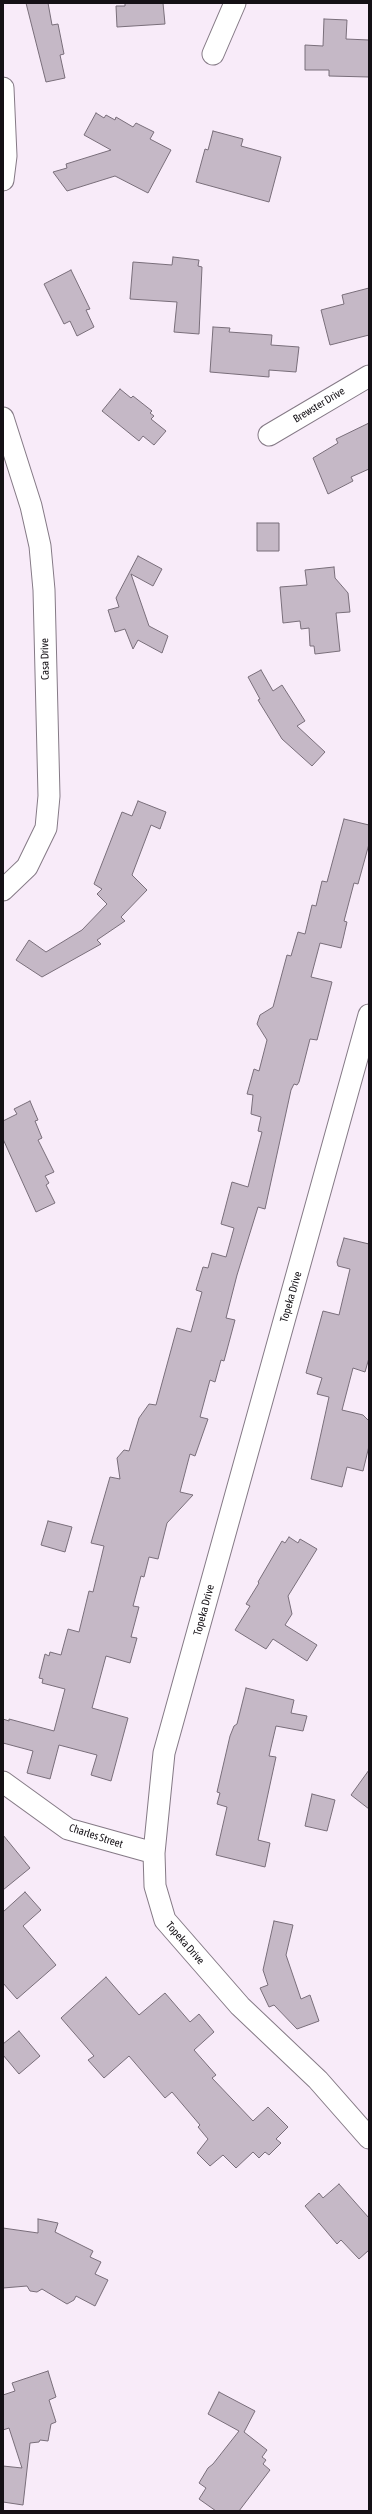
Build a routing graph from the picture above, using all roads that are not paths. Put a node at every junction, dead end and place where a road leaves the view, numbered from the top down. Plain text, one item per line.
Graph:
1 (235, 3) edge
2 (213, 54) dead end
3 (3, 88) edge
4 (3, 180) edge
5 (369, 376) edge
6 (3, 418) edge
7 (269, 435) dead end
8 (3, 890) edge
9 (369, 1015) edge
10 (3, 1782) edge
11 (154, 1854) junction
12 (369, 2138) edge

1 - 2 street
3 - 4 street
5 - 7 street, Brewster Drive
6 - 8 street, Casa Drive
9 - 11 street, Topeka Drive
10 - 11 street, Charles Street
11 - 12 street, Topeka Drive

